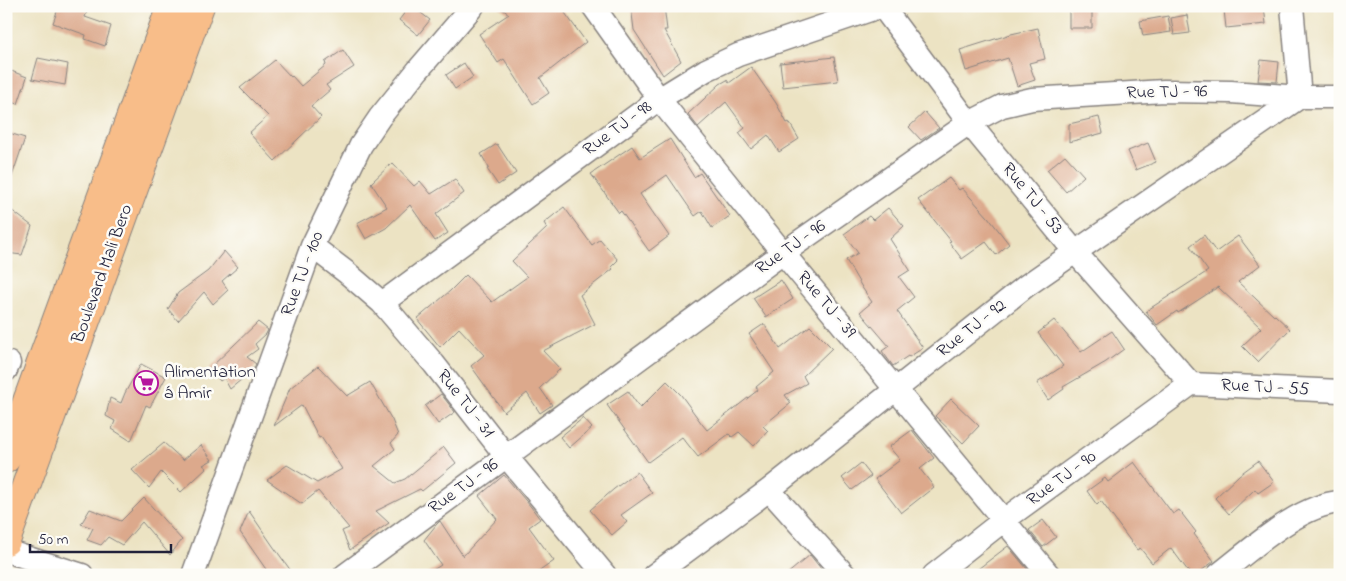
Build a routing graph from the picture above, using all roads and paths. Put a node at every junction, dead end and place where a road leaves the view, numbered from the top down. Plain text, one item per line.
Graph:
1 (171, 6) edge
2 (200, 6) edge
3 (473, 6) edge
4 (593, 6) edge
5 (882, 6) edge
6 (1292, 6) edge
7 (1340, 97) edge
8 (659, 98) junction
9 (1300, 98) junction
10 (969, 123) junction
11 (312, 246) junction
12 (1075, 252) junction
13 (783, 253) junction
14 (382, 304) junction
15 (6, 362) edge
16 (6, 370) edge
17 (1191, 384) junction
18 (896, 390) junction
19 (1340, 391) edge
20 (506, 456) junction
21 (6, 459) edge
22 (769, 490) junction
23 (1340, 502) edge
24 (1004, 520) junction
25 (6, 541) edge
26 (6, 551) edge
27 (82, 575) edge
28 (192, 575) edge
29 (345, 575) edge
30 (605, 575) edge
31 (654, 575) edge
32 (845, 575) edge
33 (934, 575) edge
34 (1049, 575) edge
35 (1218, 575) edge

1 - 21 main road, Boulevard Mali Bero
2 - 25 main road, Boulevard Mali Bero
3 - 11 street, Rue TJ - 100
4 - 8 street, Rue TJ - 39
5 - 8 street, Rue TJ - 98
5 - 10 street, Rue TJ - 53
6 - 9 street
7 - 9 street, Rue TJ - 96
8 - 13 street, Rue TJ - 39
8 - 14 street, Rue TJ - 98
9 - 10 street, Rue TJ - 96
9 - 12 street, Rue TJ - 92
10 - 12 street, Rue TJ - 53
10 - 13 street, Rue TJ - 96
11 - 14 street, Rue TJ - 31
11 - 28 street, Rue TJ - 100
12 - 17 street, Rue TJ - 53
12 - 18 street, Rue TJ - 92
13 - 18 street, Rue TJ - 39
13 - 20 street, Rue TJ - 96
14 - 20 street, Rue TJ - 31
15 - 16 street
17 - 19 street, Rue TJ - 55
17 - 24 street, Rue TJ - 90
18 - 22 street, Rue TJ - 92
18 - 24 street, Rue TJ - 39
20 - 29 street, Rue TJ - 96
20 - 30 street, Rue TJ - 31
22 - 31 street, Rue TJ - 92
22 - 32 street
23 - 35 street
24 - 33 street, Rue TJ - 90
24 - 34 street, Rue TJ - 39
26 - 27 street

